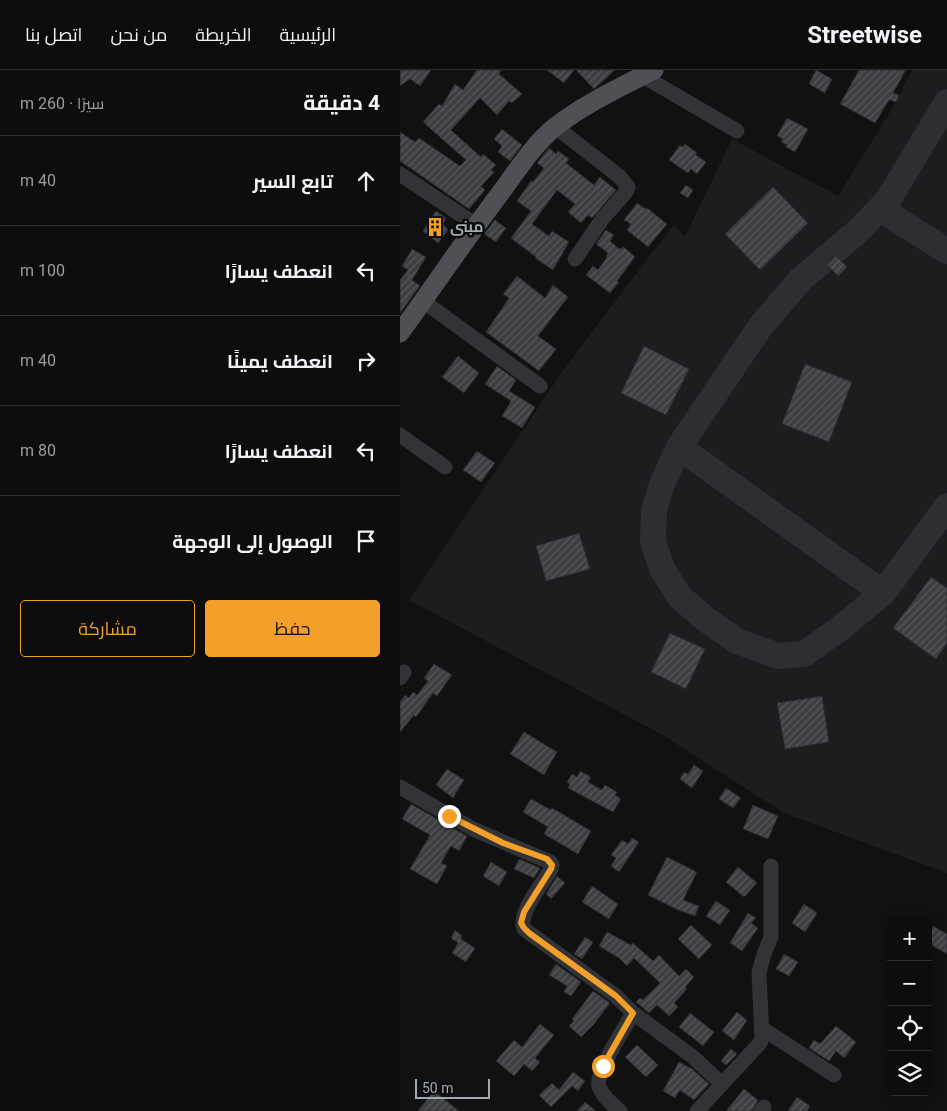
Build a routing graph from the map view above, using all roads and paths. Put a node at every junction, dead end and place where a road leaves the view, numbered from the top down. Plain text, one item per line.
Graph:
1 (648, 73) edge
2 (556, 127) junction
3 (737, 131) dead end
4 (400, 174) edge
5 (476, 225) junction
6 (575, 259) dead end
7 (422, 302) junction
8 (400, 333) edge
9 (540, 386) dead end
10 (400, 435) edge
11 (445, 467) dead end
12 (400, 787) edge
13 (771, 866) dead end
14 (633, 1013) junction
15 (763, 1029) junction
16 (834, 1075) dead end
17 (722, 1084) junction
18 (620, 1111) edge
19 (697, 1111) edge

1 - 2 main road
1 - 3 street
2 - 5 main road
2 - 6 street
4 - 5 street
5 - 7 main road
7 - 8 main road
7 - 9 street
10 - 11 street
12 - 14 street
13 - 15 street
14 - 17 street
14 - 18 street
15 - 16 street
15 - 17 street
17 - 19 street

